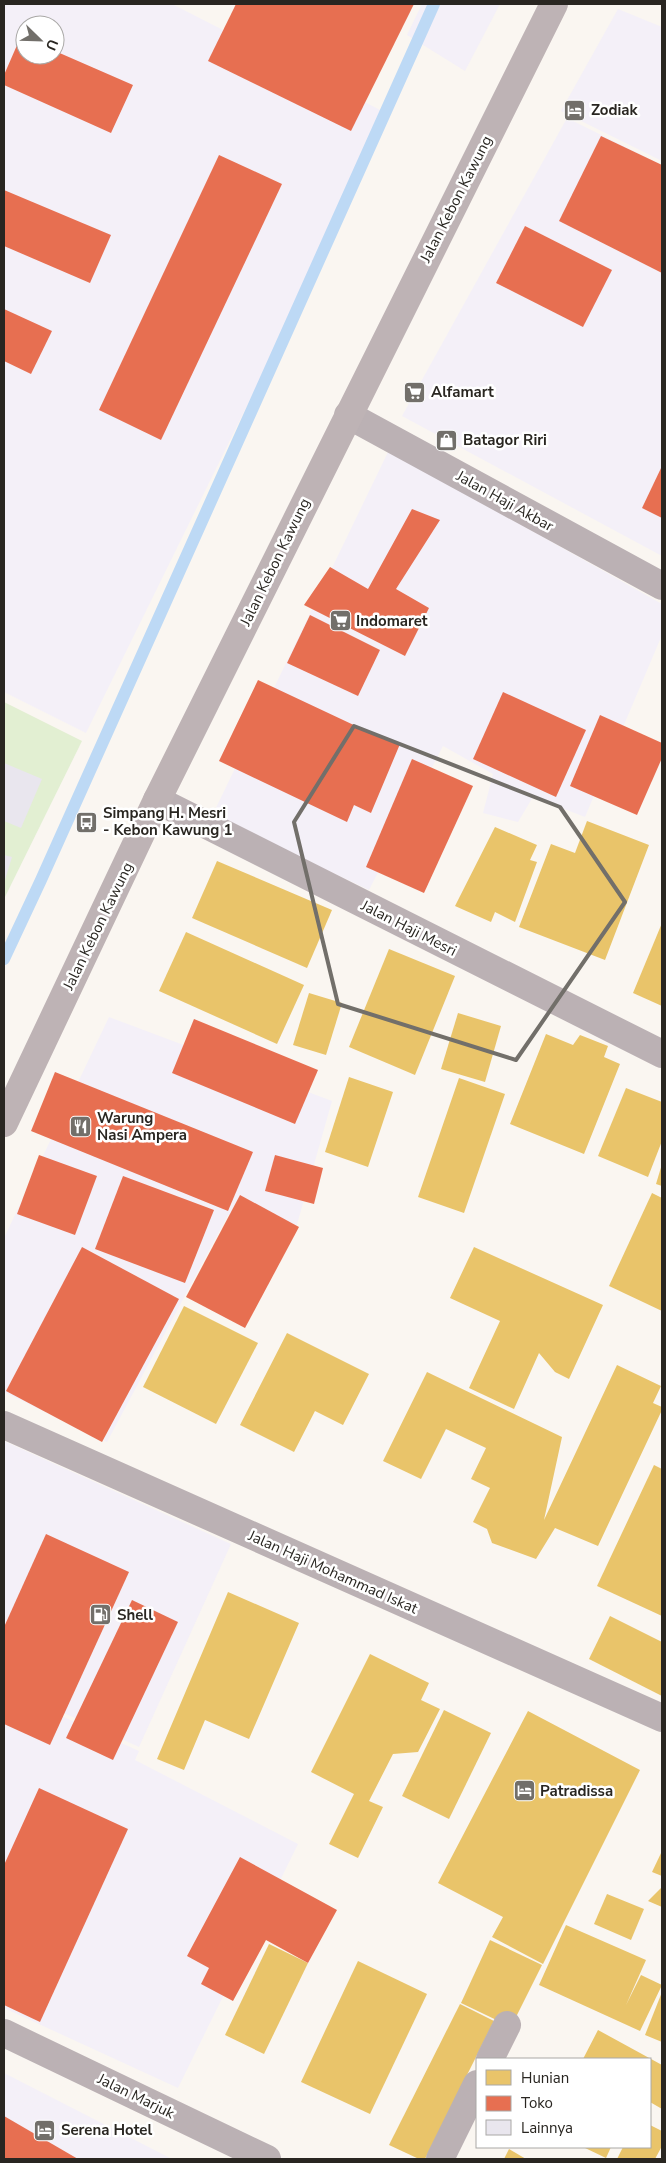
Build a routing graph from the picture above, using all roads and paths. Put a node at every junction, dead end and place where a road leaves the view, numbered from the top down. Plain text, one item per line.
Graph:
1 (554, 4) edge
2 (348, 415) junction
3 (662, 586) edge
4 (157, 800) junction
5 (662, 1054) edge
6 (4, 1123) edge
7 (4, 1425) edge
8 (662, 1718) edge
9 (507, 2025) dead end
10 (4, 2032) edge
11 (490, 2058) edge
12 (476, 2086) edge
13 (267, 2159) edge
14 (440, 2159) edge

1 - 2 main road, Jalan Kebon Kawung
2 - 3 street, Jalan Haji Akbar
2 - 4 main road, Jalan Kebon Kawung
4 - 5 street, Jalan Haji Mesri
4 - 6 main road, Jalan Kebon Kawung
7 - 8 street, Jalan Haji Mohammad Iskat
9 - 11 street
10 - 13 street, Jalan Marjuk
12 - 14 street

